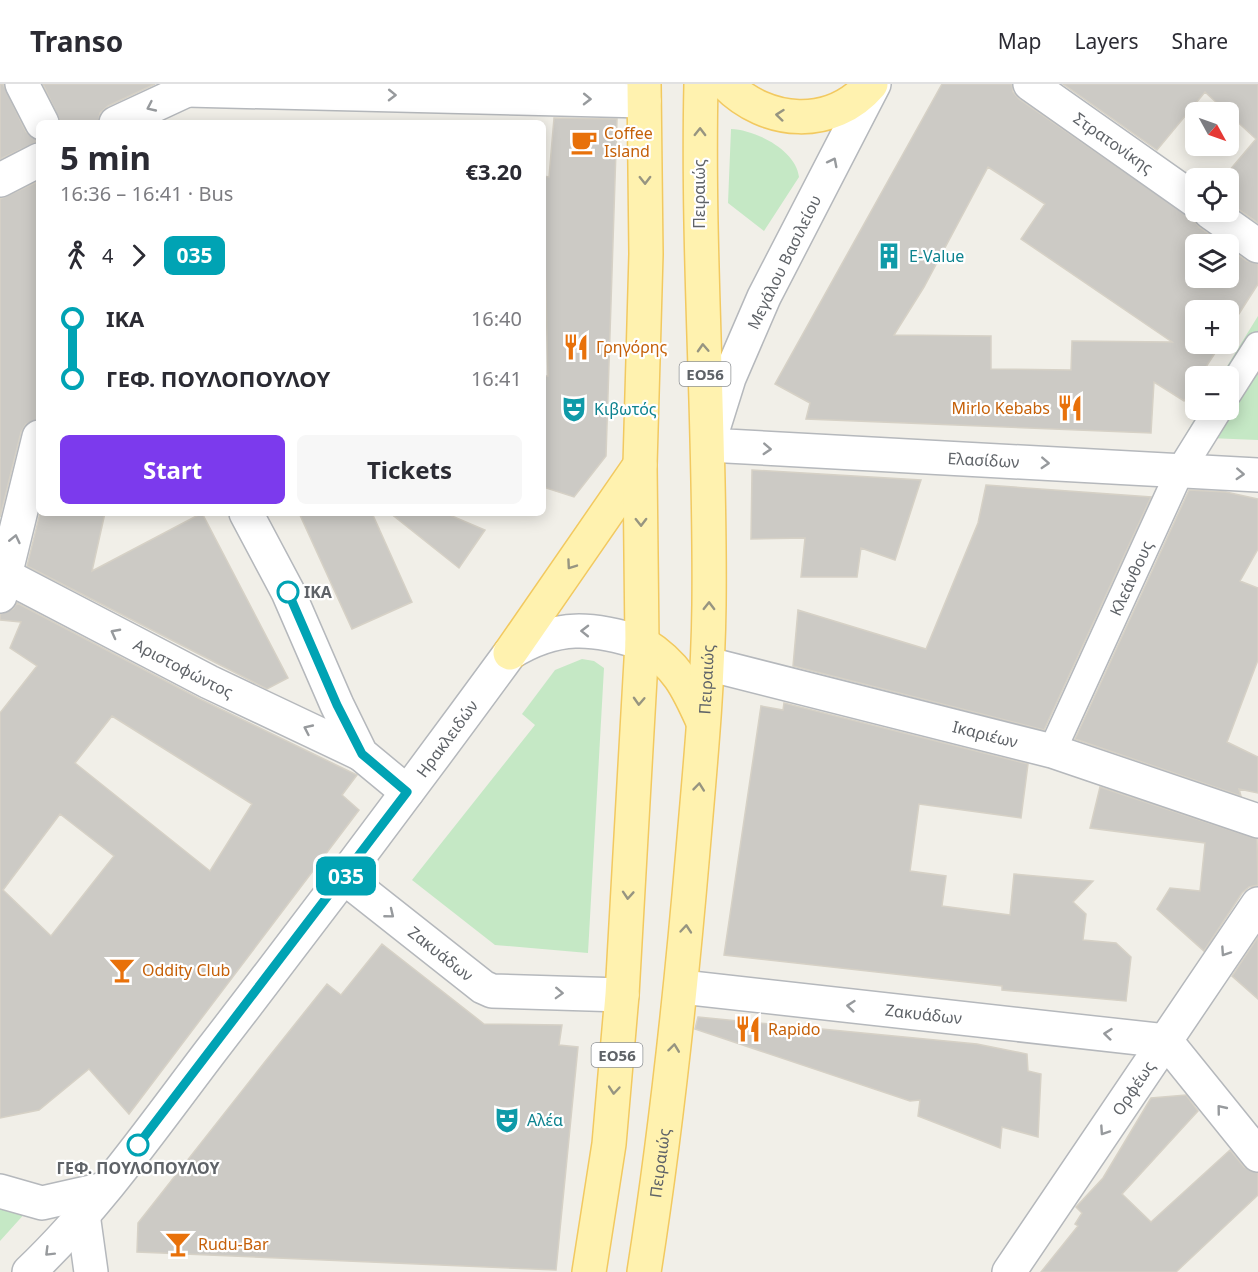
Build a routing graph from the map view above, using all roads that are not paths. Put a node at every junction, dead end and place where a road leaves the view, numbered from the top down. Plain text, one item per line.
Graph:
1 (22, 84) edge
2 (701, 84) edge
3 (726, 84) edge
4 (872, 84) edge
5 (1030, 84) edge
6 (187, 87) edge
7 (644, 92) edge
8 (40, 120) edge
9 (122, 120) edge
10 (36, 162) edge
11 (0, 180) edge
12 (1185, 193) edge
13 (1224, 222) edge
14 (1258, 246) edge
15 (1258, 346) edge
16 (1239, 376) edge
17 (1212, 420) edge
18 (708, 446) junction
19 (36, 449) edge
20 (640, 465) junction
21 (1180, 471) junction
22 (1258, 475) edge
23 (248, 516) edge
24 (3, 586) edge
25 (642, 643) junction
26 (510, 653) junction
27 (708, 664) junction
28 (705, 727) junction
29 (1052, 751) junction
30 (362, 754) junction
31 (407, 792) junction
32 (1258, 821) edge
33 (345, 878) junction
34 (1258, 904) edge
35 (682, 987) junction
36 (622, 995) junction
37 (1166, 1041) junction
38 (1258, 1155) edge
39 (0, 1191) edge
40 (94, 1201) junction
41 (29, 1272) edge
42 (91, 1272) edge
43 (589, 1272) edge
44 (644, 1272) edge
45 (1009, 1272) edge

1 - 8 street
18 -> 2 main road, Πειραιώς / ΕΟ56
4 -> 3 main road
18 -> 4 street, Μεγάλου Βασιλείου
5 - 12 street, Στρατονίκης
6 -> 7 street
6 -> 9 street
7 -> 20 main road, ΕΟ56
10 - 11 street
13 - 14 street
15 - 16 street
17 - 21 street, Κλεάνθους
18 -> 21 street, Ελασίδων
27 -> 18 main road, Πειραιώς / ΕΟ56
24 -> 19 street
20 -> 25 main road, ΕΟ56
20 -> 26 main road
21 -> 22 street, Ελασίδων
21 - 29 street, Κλεάνθους
23 - 30 street
30 -> 24 street, Αριστοφώντος
25 -> 26 street, Ηρακλειδών
25 - 28 main road
25 -> 36 main road, ΕΟ56
26 - 31 street, Ηρακλειδών
27 - 28 main road, Πειραιώς / ΕΟ56
27 - 29 street, Ικαριέων
35 -> 28 main road, Πειραιώς / ΕΟ56
29 - 32 street, Ικαριέων
30 - 31 street
31 - 33 street, Ηρακλειδών
33 -> 36 street, Ζακυάδων
33 - 40 street, Ηρακλειδών
34 -> 37 street, Ορφέως
37 -> 35 street, Ζακυάδων
44 -> 35 main road, Πειραιώς / ΕΟ56
36 -> 43 main road, ΕΟ56
38 -> 37 street
37 -> 45 street, Ορφέως
39 - 40 street
40 -> 41 street, Ηρακλειδών
40 - 42 street

